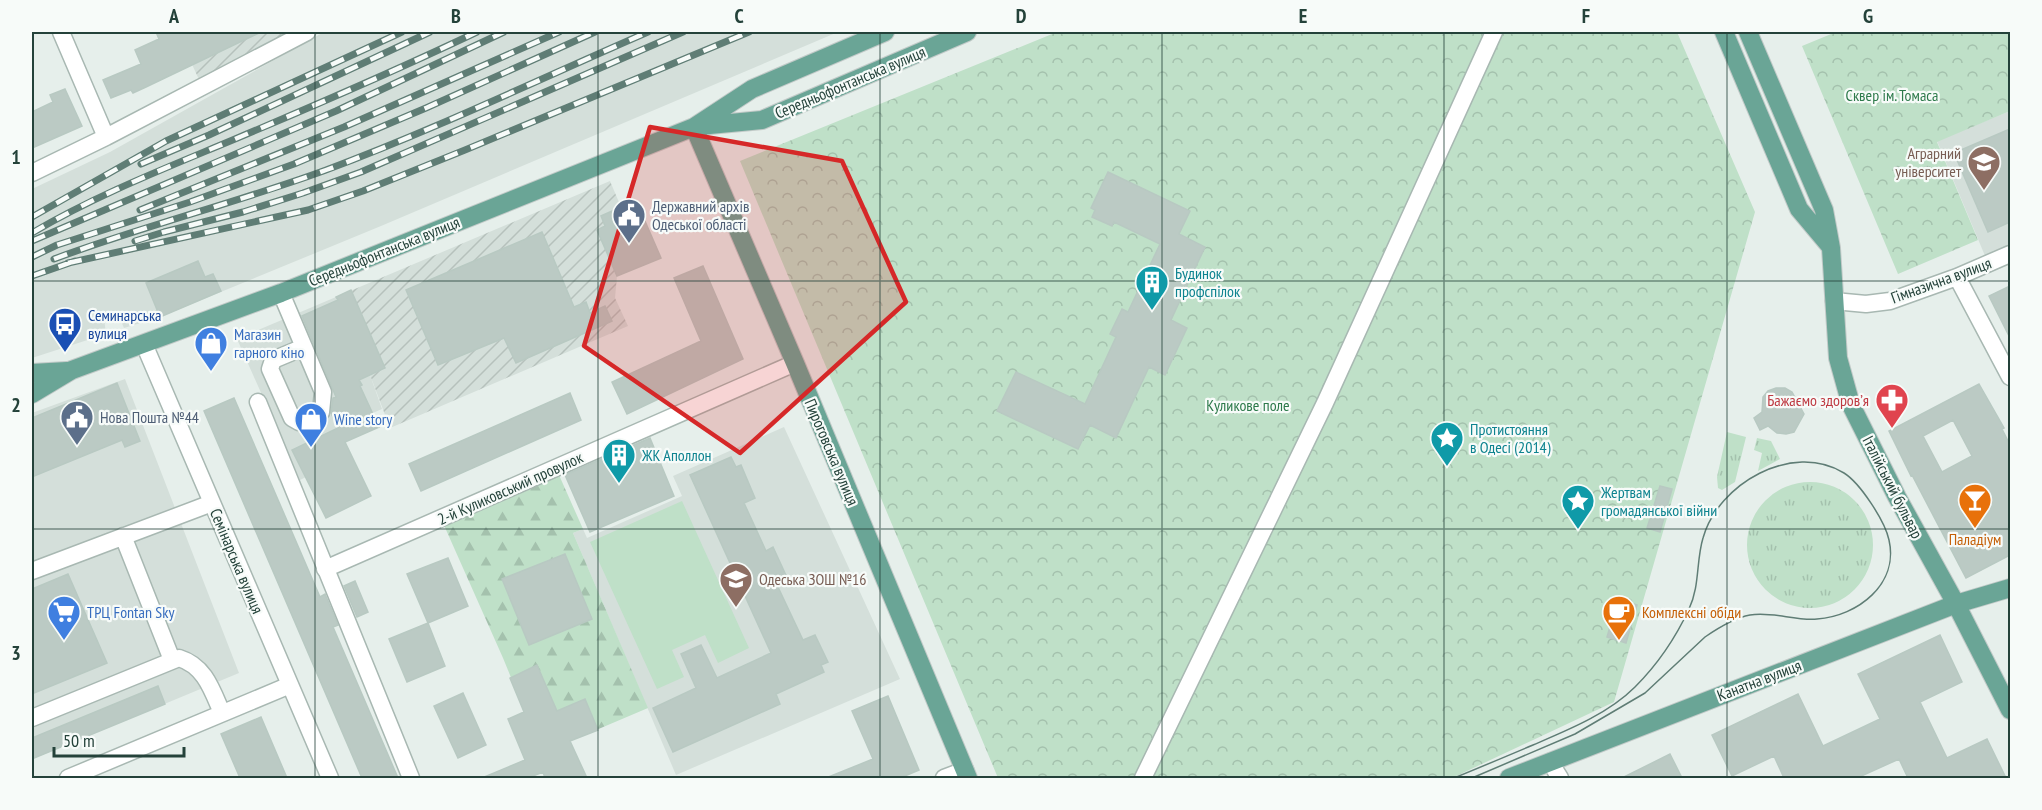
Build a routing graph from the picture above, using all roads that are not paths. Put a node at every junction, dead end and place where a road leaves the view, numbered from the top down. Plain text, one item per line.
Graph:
1 (61, 32) edge
2 (307, 32) edge
3 (885, 32) edge
4 (967, 32) edge
5 (1494, 32) edge
6 (1724, 32) edge
7 (1748, 32) edge
8 (694, 127) junction
9 (106, 137) junction
10 (32, 173) edge
11 (1831, 248) junction
12 (2010, 254) edge
13 (1957, 277) junction
14 (281, 293) junction
15 (1834, 302) junction
16 (144, 344) junction
17 (304, 346) dead end
18 (795, 363) junction
19 (72, 370) junction
20 (32, 373) edge
21 (2010, 377) edge
22 (32, 394) edge
23 (258, 402) dead end
24 (212, 503) junction
25 (123, 536) junction
26 (35, 567) edge
27 (325, 569) junction
28 (2010, 588) edge
29 (1956, 604) junction
30 (172, 660) junction
31 (290, 685) junction
32 (2010, 710) edge
33 (222, 713) junction
34 (32, 718) edge
35 (1551, 762) junction
36 (967, 774) edge
37 (68, 778) edge
38 (330, 778) edge
39 (411, 778) edge
40 (944, 778) edge
41 (1143, 778) edge
42 (1509, 778) edge
43 (1560, 778) edge

1 - 9 street
2 - 9 street
3 - 8 main road, Середньофонтанська вулиця
4 - 8 main road, Середньофонтанська вулиця
5 - 41 street
6 - 11 main road
7 - 11 main road, Італійський бульвар
8 - 14 main road, Середньофонтанська вулиця
8 - 18 main road, Пироговська вулиця
9 - 10 street
11 - 15 main road, Італійський бульвар
12 - 13 street, Гімназична вулиця
13 - 15 street, Гімназична вулиця
13 - 21 street
14 - 16 main road, Середньофонтанська вулиця
14 - 17 street
15 - 29 main road, Італійський бульвар
16 - 19 main road, Середньофонтанська вулиця
16 - 24 street, Семінарська вулиця
18 - 27 street, 2-й Куликовський провулок
18 - 36 main road, Пироговська вулиця
19 - 20 main road, Середньофонтанська вулиця
19 - 22 main road, Середньофонтанська вулиця
23 - 27 street
24 - 25 street
24 - 31 street, Семінарська вулиця
25 - 26 street
25 - 30 street
27 - 39 street
28 - 29 main road, Канатна вулиця
29 - 32 main road, Італійський бульвар
29 - 35 main road, Канатна вулиця
30 - 33 street
30 - 34 street
31 - 33 street
31 - 38 street, Семінарська вулиця
33 - 37 street
35 - 42 main road, Канатна вулиця
35 - 43 street
36 - 40 street

